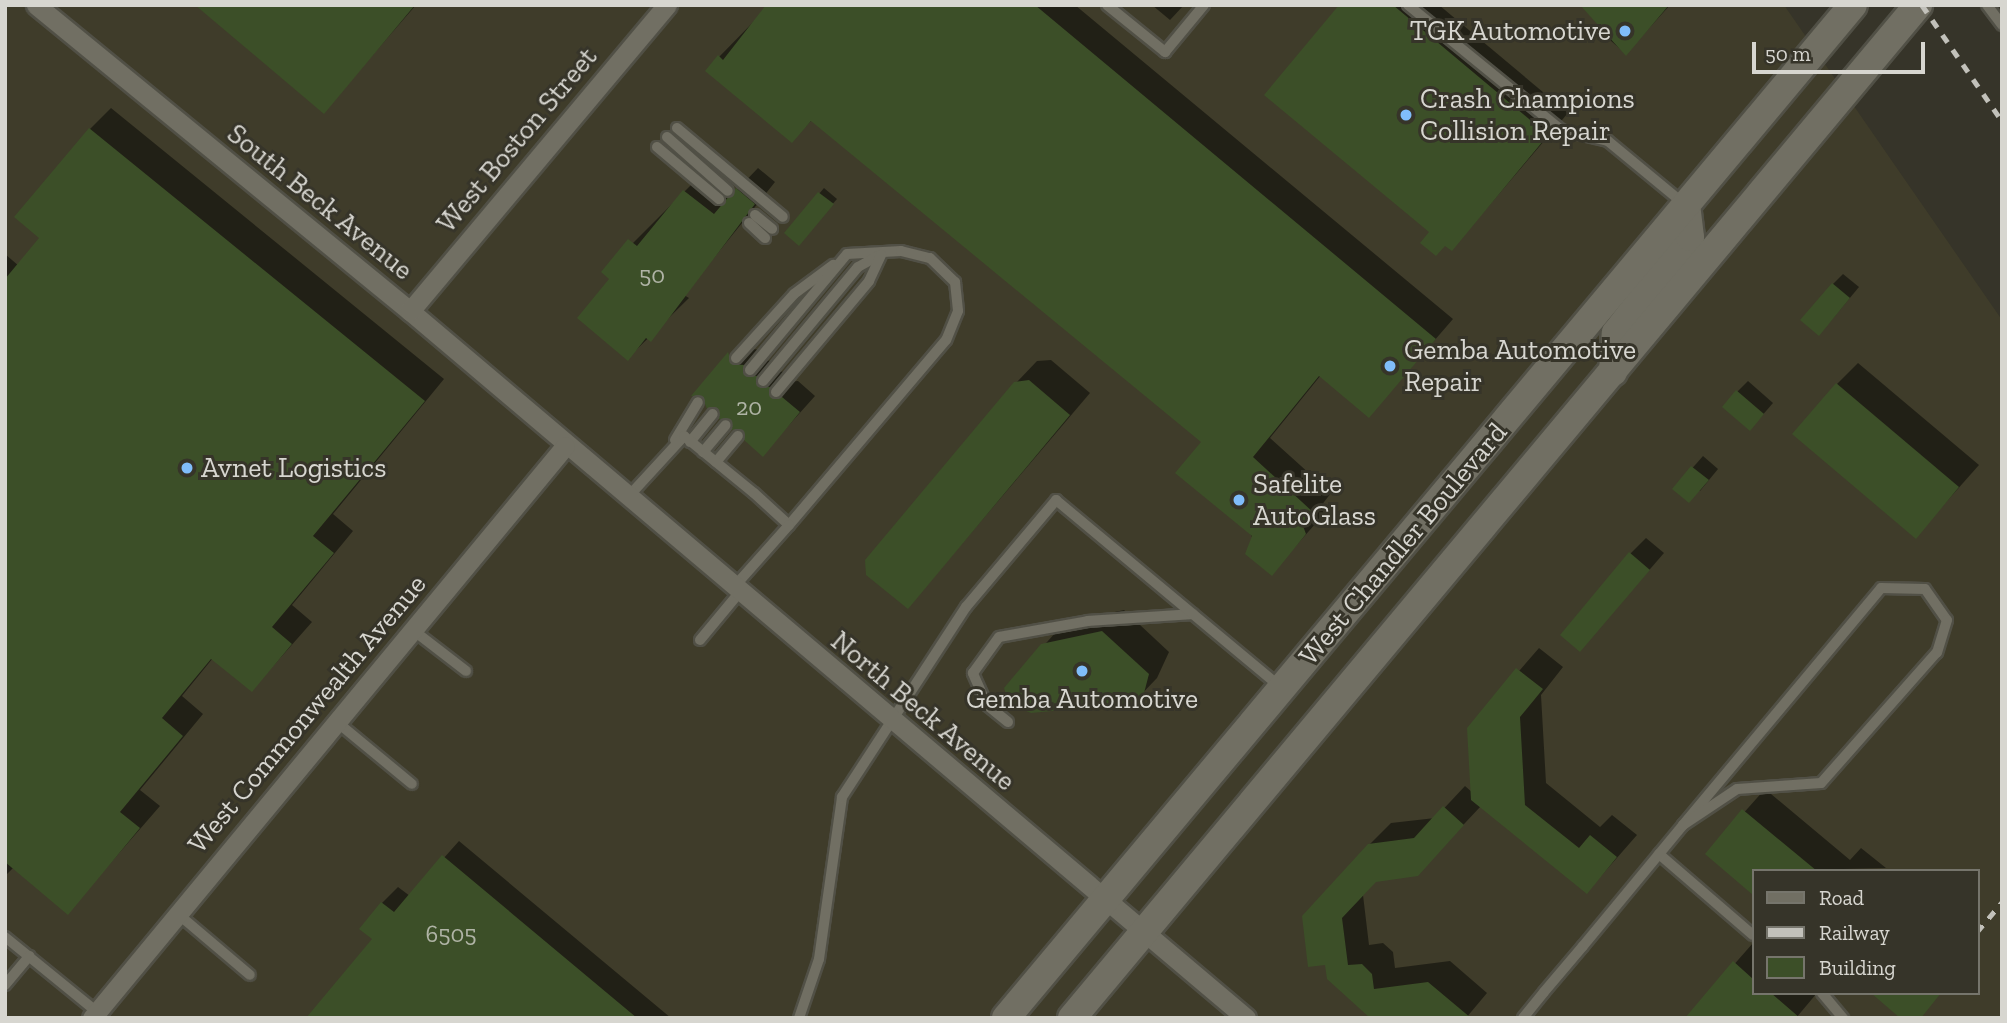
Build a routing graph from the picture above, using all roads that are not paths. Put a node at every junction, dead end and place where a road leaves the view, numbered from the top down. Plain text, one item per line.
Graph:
1 (36, 5) edge
2 (667, 5) edge
3 (1107, 5) edge
4 (1204, 5) edge
5 (1408, 5) edge
6 (1853, 5) edge
7 (1918, 5) edge
8 (1987, 5) edge
9 (2002, 25) edge
10 (677, 128) dead end
11 (667, 137) dead end
12 (657, 147) dead end
13 (728, 191) dead end
14 (719, 199) dead end
15 (1686, 205) junction
16 (783, 217) dead end
17 (752, 219) dead end
18 (769, 234) dead end
19 (848, 254) junction
20 (881, 254) junction
21 (410, 311) junction
22 (736, 358) dead end
23 (750, 370) dead end
24 (1614, 372) junction
25 (763, 381) dead end
26 (776, 392) dead end
27 (698, 402) dead end
28 (713, 414) dead end
29 (726, 425) dead end
30 (738, 436) dead end
31 (691, 442) junction
32 (565, 446) junction
33 (669, 450) junction
34 (703, 452) junction
35 (716, 462) junction
36 (627, 498) junction
37 (789, 525) junction
38 (736, 591) junction
39 (1193, 614) junction
40 (413, 630) junction
41 (700, 640) dead end
42 (466, 671) dead end
43 (1282, 689) junction
44 (337, 722) junction
45 (1008, 722) dead end
46 (894, 724) junction
47 (412, 784) dead end
48 (1683, 825) junction
49 (1659, 854) junction
50 (1105, 900) junction
51 (178, 914) junction
52 (1143, 932) junction
53 (1752, 934) edge
54 (5, 937) edge
55 (29, 957) junction
56 (250, 975) dead end
57 (5, 985) edge
58 (1824, 995) edge
59 (95, 1015) edge
60 (799, 1018) edge
61 (1006, 1018) edge
62 (1072, 1018) edge
63 (1246, 1018) edge
64 (1523, 1018) edge
65 (1843, 1018) edge

1 - 21 street, South Beck Avenue
2 - 21 street, West Boston Street
3 - 4 lane
5 - 15 lane
6 - 15 main road, West Chandler Boulevard
7 - 24 main road, West Chandler Boulevard
8 - 9 lane
10 - 16 lane
11 - 13 lane
12 - 14 lane
15 - 24 main road
15 - 43 main road, West Chandler Boulevard
17 - 18 lane
19 - 20 lane
19 - 22 lane
19 - 23 lane
20 - 25 lane
20 - 26 lane
20 - 37 lane
21 - 32 street, South Beck Avenue
24 - 52 main road, West Chandler Boulevard
27 - 33 lane
28 - 31 lane
29 - 34 lane
30 - 35 lane
31 - 33 lane
31 - 34 lane
32 - 36 street, North Beck Avenue
32 - 40 street, West Commonwealth Avenue
33 - 36 lane
34 - 35 lane
35 - 37 lane
36 - 38 street, North Beck Avenue
37 - 38 lane
38 - 41 lane
38 - 46 street, North Beck Avenue
39 - 43 lane
39 - 45 lane
39 - 46 lane
40 - 42 lane
40 - 44 street, West Commonwealth Avenue
43 - 50 main road, West Chandler Boulevard
44 - 47 lane
44 - 51 street, West Commonwealth Avenue
46 - 50 street, North Beck Avenue
46 - 60 lane
48 - 48 lane
48 - 49 lane
49 - 53 lane
49 - 64 lane
50 - 52 street, North Beck Avenue
50 - 61 main road, West Chandler Boulevard
51 - 56 lane
51 - 59 street, West Commonwealth Avenue
52 - 62 main road, West Chandler Boulevard
52 - 63 street, North Beck Avenue
54 - 55 lane
55 - 57 lane
55 - 59 lane
58 - 65 lane

